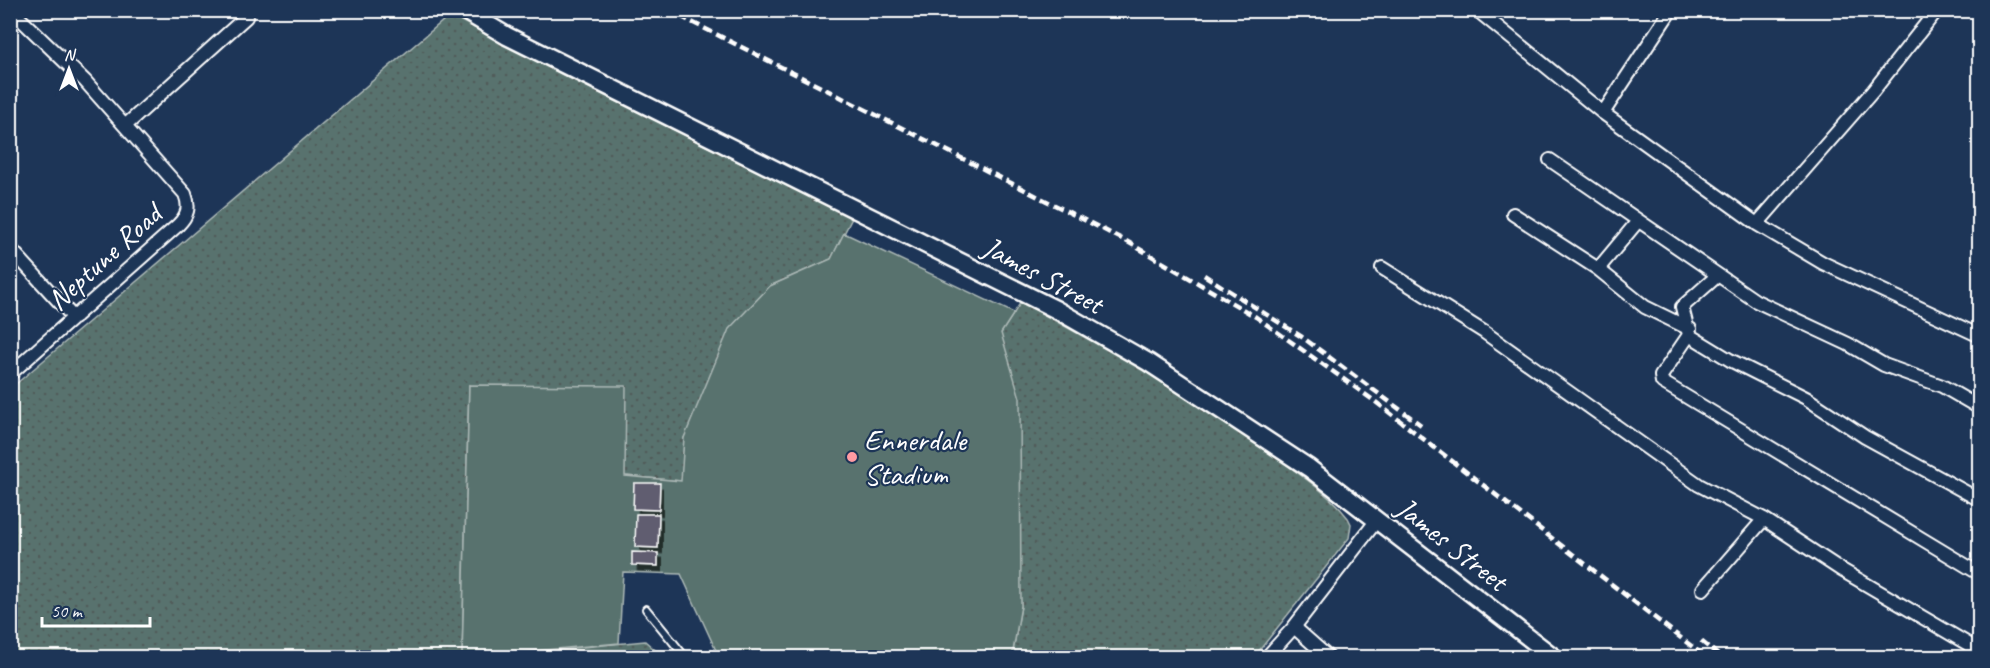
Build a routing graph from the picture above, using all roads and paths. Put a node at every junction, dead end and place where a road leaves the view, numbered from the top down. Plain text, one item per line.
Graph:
1 (11, 10) edge
2 (248, 10) edge
3 (463, 10) edge
4 (1478, 10) edge
5 (1671, 10) edge
6 (1937, 10) edge
7 (1603, 113) junction
8 (125, 126) junction
9 (1550, 160) dead end
10 (1513, 214) dead end
11 (1638, 221) junction
12 (1757, 224) junction
13 (10, 248) edge
14 (1382, 268) dead end
15 (1598, 269) junction
16 (1717, 276) junction
17 (74, 318) junction
18 (1689, 332) junction
19 (1980, 336) edge
20 (10, 374) edge
21 (1980, 408) edge
22 (1980, 500) edge
23 (1764, 519) junction
24 (1377, 520) junction
25 (1980, 574) edge
26 (1702, 589) dead end
27 (646, 609) dead end
28 (1294, 627) junction
29 (1980, 651) edge
30 (686, 657) edge
31 (1266, 657) edge
32 (1329, 657) edge
33 (1555, 657) edge

1 - 8 street
2 - 8 street
3 - 24 street, James Street
4 - 7 street
5 - 7 street
6 - 12 street
7 - 12 street
8 - 17 street, Neptune Road
9 - 11 street
10 - 15 street
11 - 15 street
11 - 16 street
12 - 19 street
13 - 17 street
14 - 23 street
15 - 18 street
16 - 18 street
16 - 21 street
17 - 20 street, Neptune Road
18 - 22 street
18 - 25 street
23 - 26 street
23 - 29 street
24 - 28 street
24 - 33 street, James Street
27 - 30 lane
28 - 31 street
28 - 32 street

